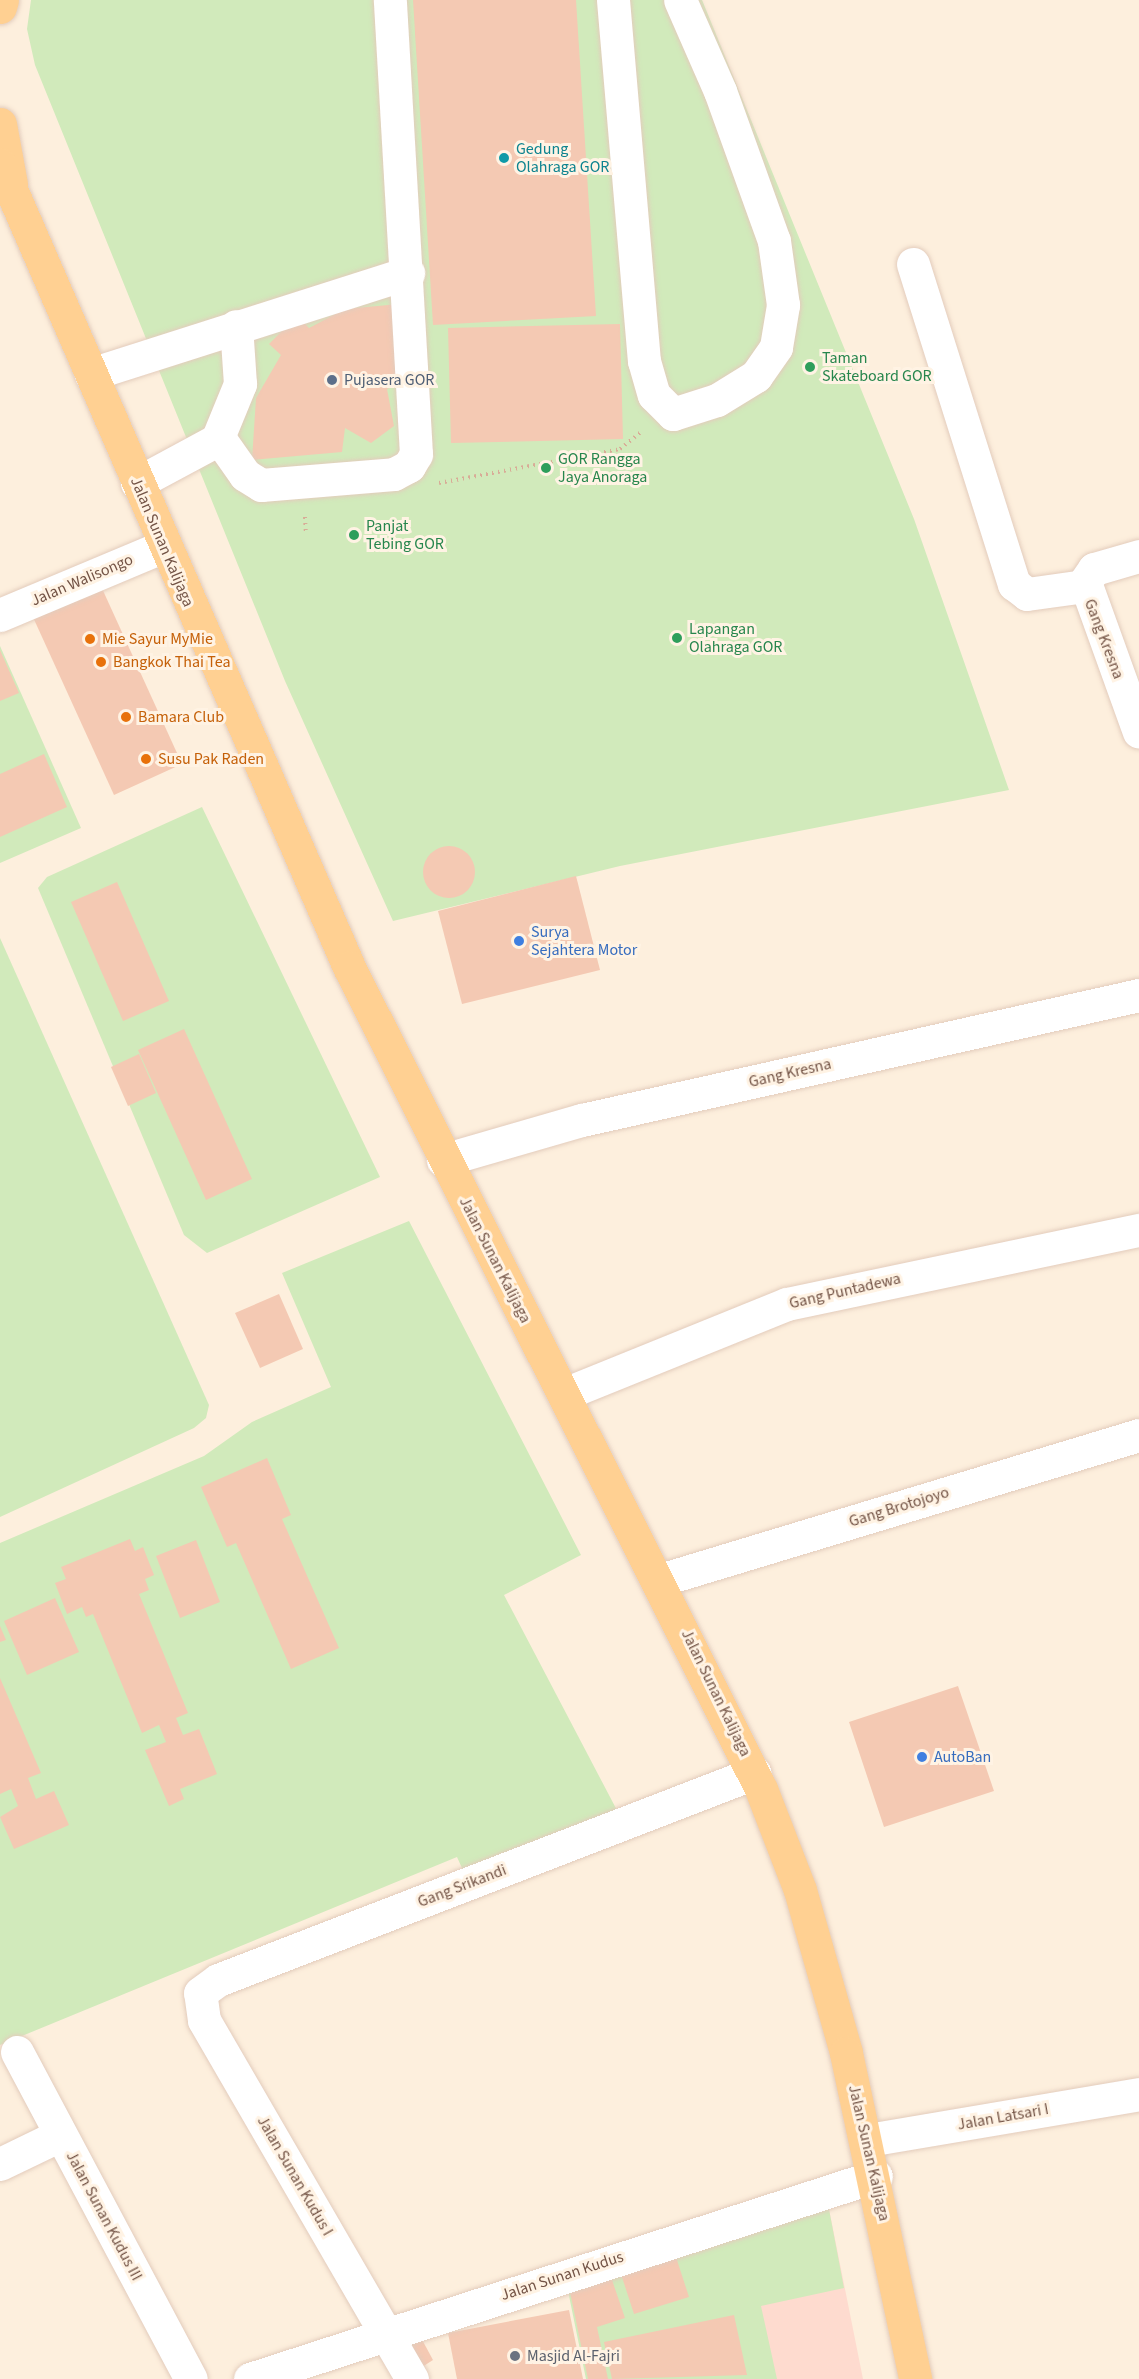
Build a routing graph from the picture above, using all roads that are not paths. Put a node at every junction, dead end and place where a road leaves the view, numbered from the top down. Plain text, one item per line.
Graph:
1 (2, 0) edge
2 (390, 0) edge
3 (613, 0) edge
4 (680, 0) edge
5 (0, 7) edge
6 (0, 124) edge
7 (0, 164) edge
8 (7, 186) edge
9 (913, 264) dead end
10 (408, 273) junction
11 (236, 326) junction
12 (91, 374) junction
13 (219, 438) junction
14 (137, 483) junction
15 (164, 546) junction
16 (1139, 556) edge
17 (1085, 586) junction
18 (0, 615) edge
19 (1138, 725) edge
20 (1139, 995) edge
21 (443, 1160) junction
22 (1139, 1230) edge
23 (564, 1394) junction
24 (1139, 1435) edge
25 (660, 1580) junction
26 (754, 1773) junction
27 (204, 2020) joint
28 (16, 2052) dead end
29 (1139, 2094) edge
30 (60, 2135) junction
31 (867, 2140) junction
32 (0, 2164) edge
33 (876, 2176) junction
34 (385, 2333) junction
35 (191, 2379) edge
36 (250, 2379) edge
37 (412, 2379) edge
38 (915, 2379) edge

1 - 5 main road
2 - 10 street
3 - 4 street
6 - 8 main road
7 - 8 main road, Jalan Sunan Kalijaga
8 - 12 main road, Jalan Sunan Kalijaga
9 - 17 street
10 - 11 street
10 - 13 street
11 - 12 street
11 - 13 street
12 - 14 main road, Jalan Sunan Kalijaga
13 - 14 street
14 - 15 main road, Jalan Sunan Kalijaga
15 - 18 street, Jalan Walisongo
15 - 21 main road, Jalan Sunan Kalijaga
16 - 17 street, Gang Kresna
17 - 19 street, Gang Kresna
20 - 21 street, Gang Kresna
21 - 23 main road, Jalan Sunan Kalijaga
22 - 23 street, Gang Puntadewa
23 - 25 main road, Jalan Sunan Kalijaga
24 - 25 street, Gang Brotojoyo
25 - 26 main road, Jalan Sunan Kalijaga
26 - 27 street, Gang Srikandi
26 - 31 main road, Jalan Sunan Kalijaga
27 - 34 street, Jalan Sunan Kudus I
28 - 30 street, Jalan Sunan Kudus III
29 - 31 street, Jalan Latsari I
30 - 32 street
30 - 35 street, Jalan Sunan Kudus III
31 - 33 main road, Jalan Sunan Kalijaga
33 - 34 street, Jalan Sunan Kudus
33 - 38 main road, Jalan Sunan Kalijaga
34 - 36 street, Jalan Sunan Kudus
34 - 37 street, Jalan Sunan Kudus I

